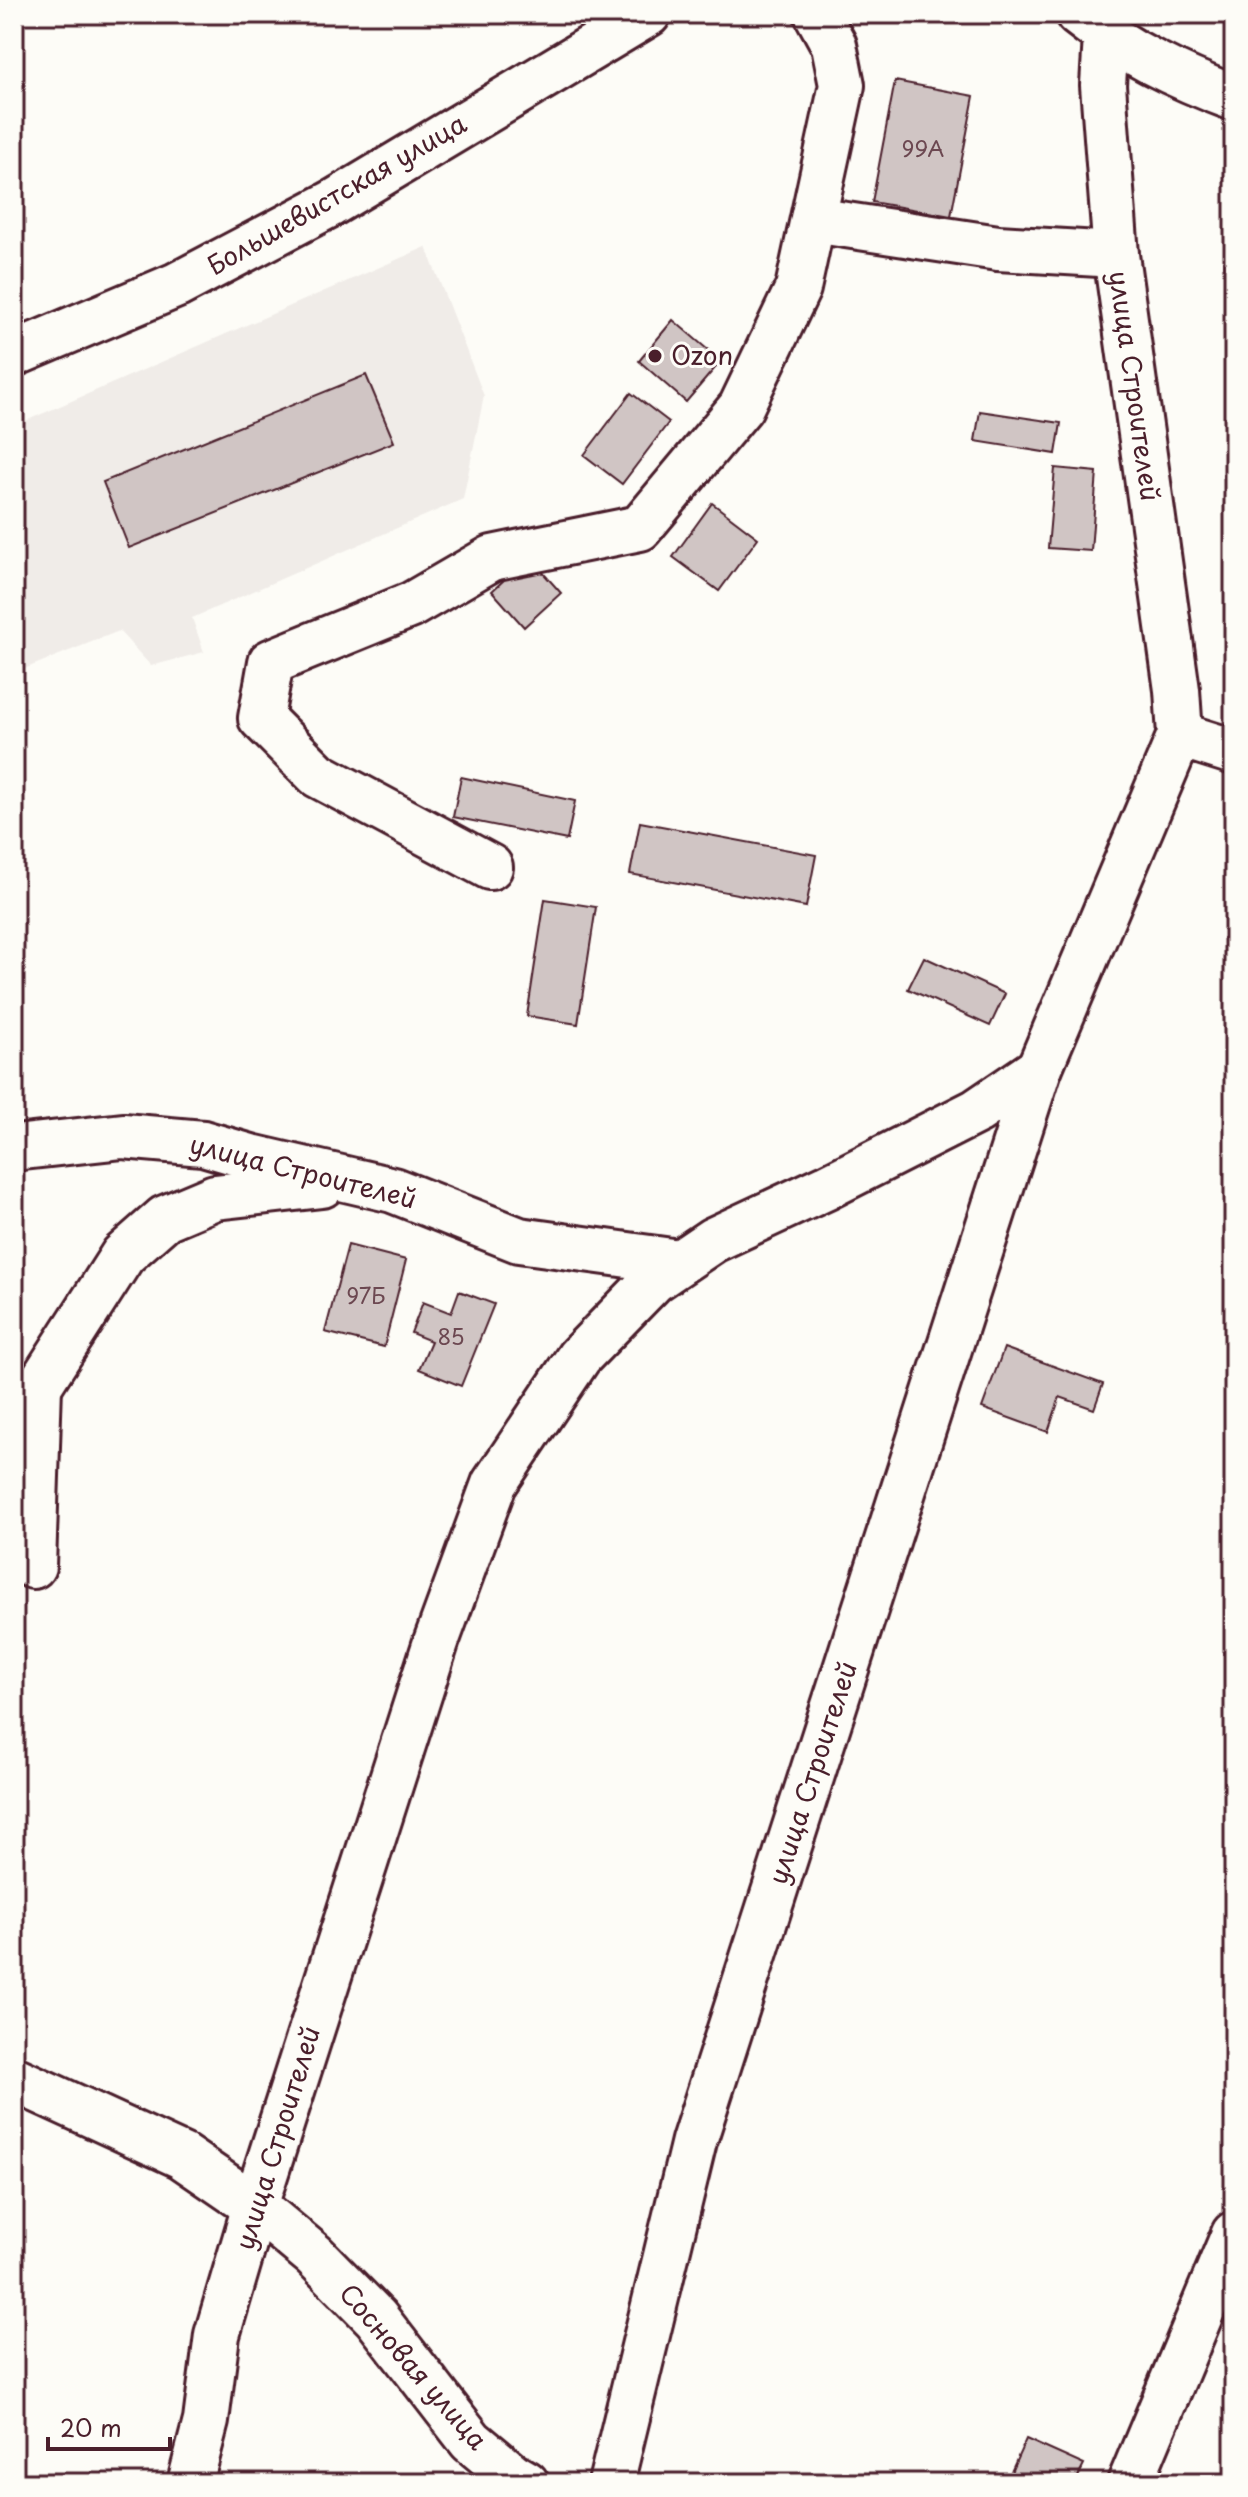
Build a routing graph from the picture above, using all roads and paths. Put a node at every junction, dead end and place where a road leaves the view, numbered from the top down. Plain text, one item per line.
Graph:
1 (648, 14) edge
2 (817, 14) edge
3 (1092, 25) edge
4 (1234, 98) edge
5 (813, 220) junction
6 (1116, 255) junction
7 (14, 354) edge
8 (1180, 735) junction
9 (1234, 752) edge
10 (490, 867) dead end
11 (1039, 1069) junction
12 (14, 1148) edge
13 (352, 1181) junction
14 (679, 1262) junction
15 (26, 1392) edge
16 (33, 1566) dead end
17 (14, 2079) edge
18 (255, 2206) junction
19 (1234, 2234) edge
20 (190, 2483) edge
21 (526, 2483) edge
22 (611, 2483) edge
23 (1130, 2483) edge

1 - 7 street, Большевистская улица
2 - 5 street
3 - 4 street
3 - 6 street, улица Строителей
5 - 6 street
5 - 10 street
6 - 8 street, улица Строителей
8 - 9 street
8 - 11 street, улица Строителей
11 - 14 street, улица Строителей
11 - 22 street, улица Строителей
12 - 13 street, улица Строителей
13 - 14 street, улица Строителей
13 - 15 street
14 - 18 street, улица Строителей
15 - 16 street
17 - 18 street, Сосновая улица
18 - 20 street, улица Строителей
18 - 21 street, Сосновая улица
19 - 23 street

